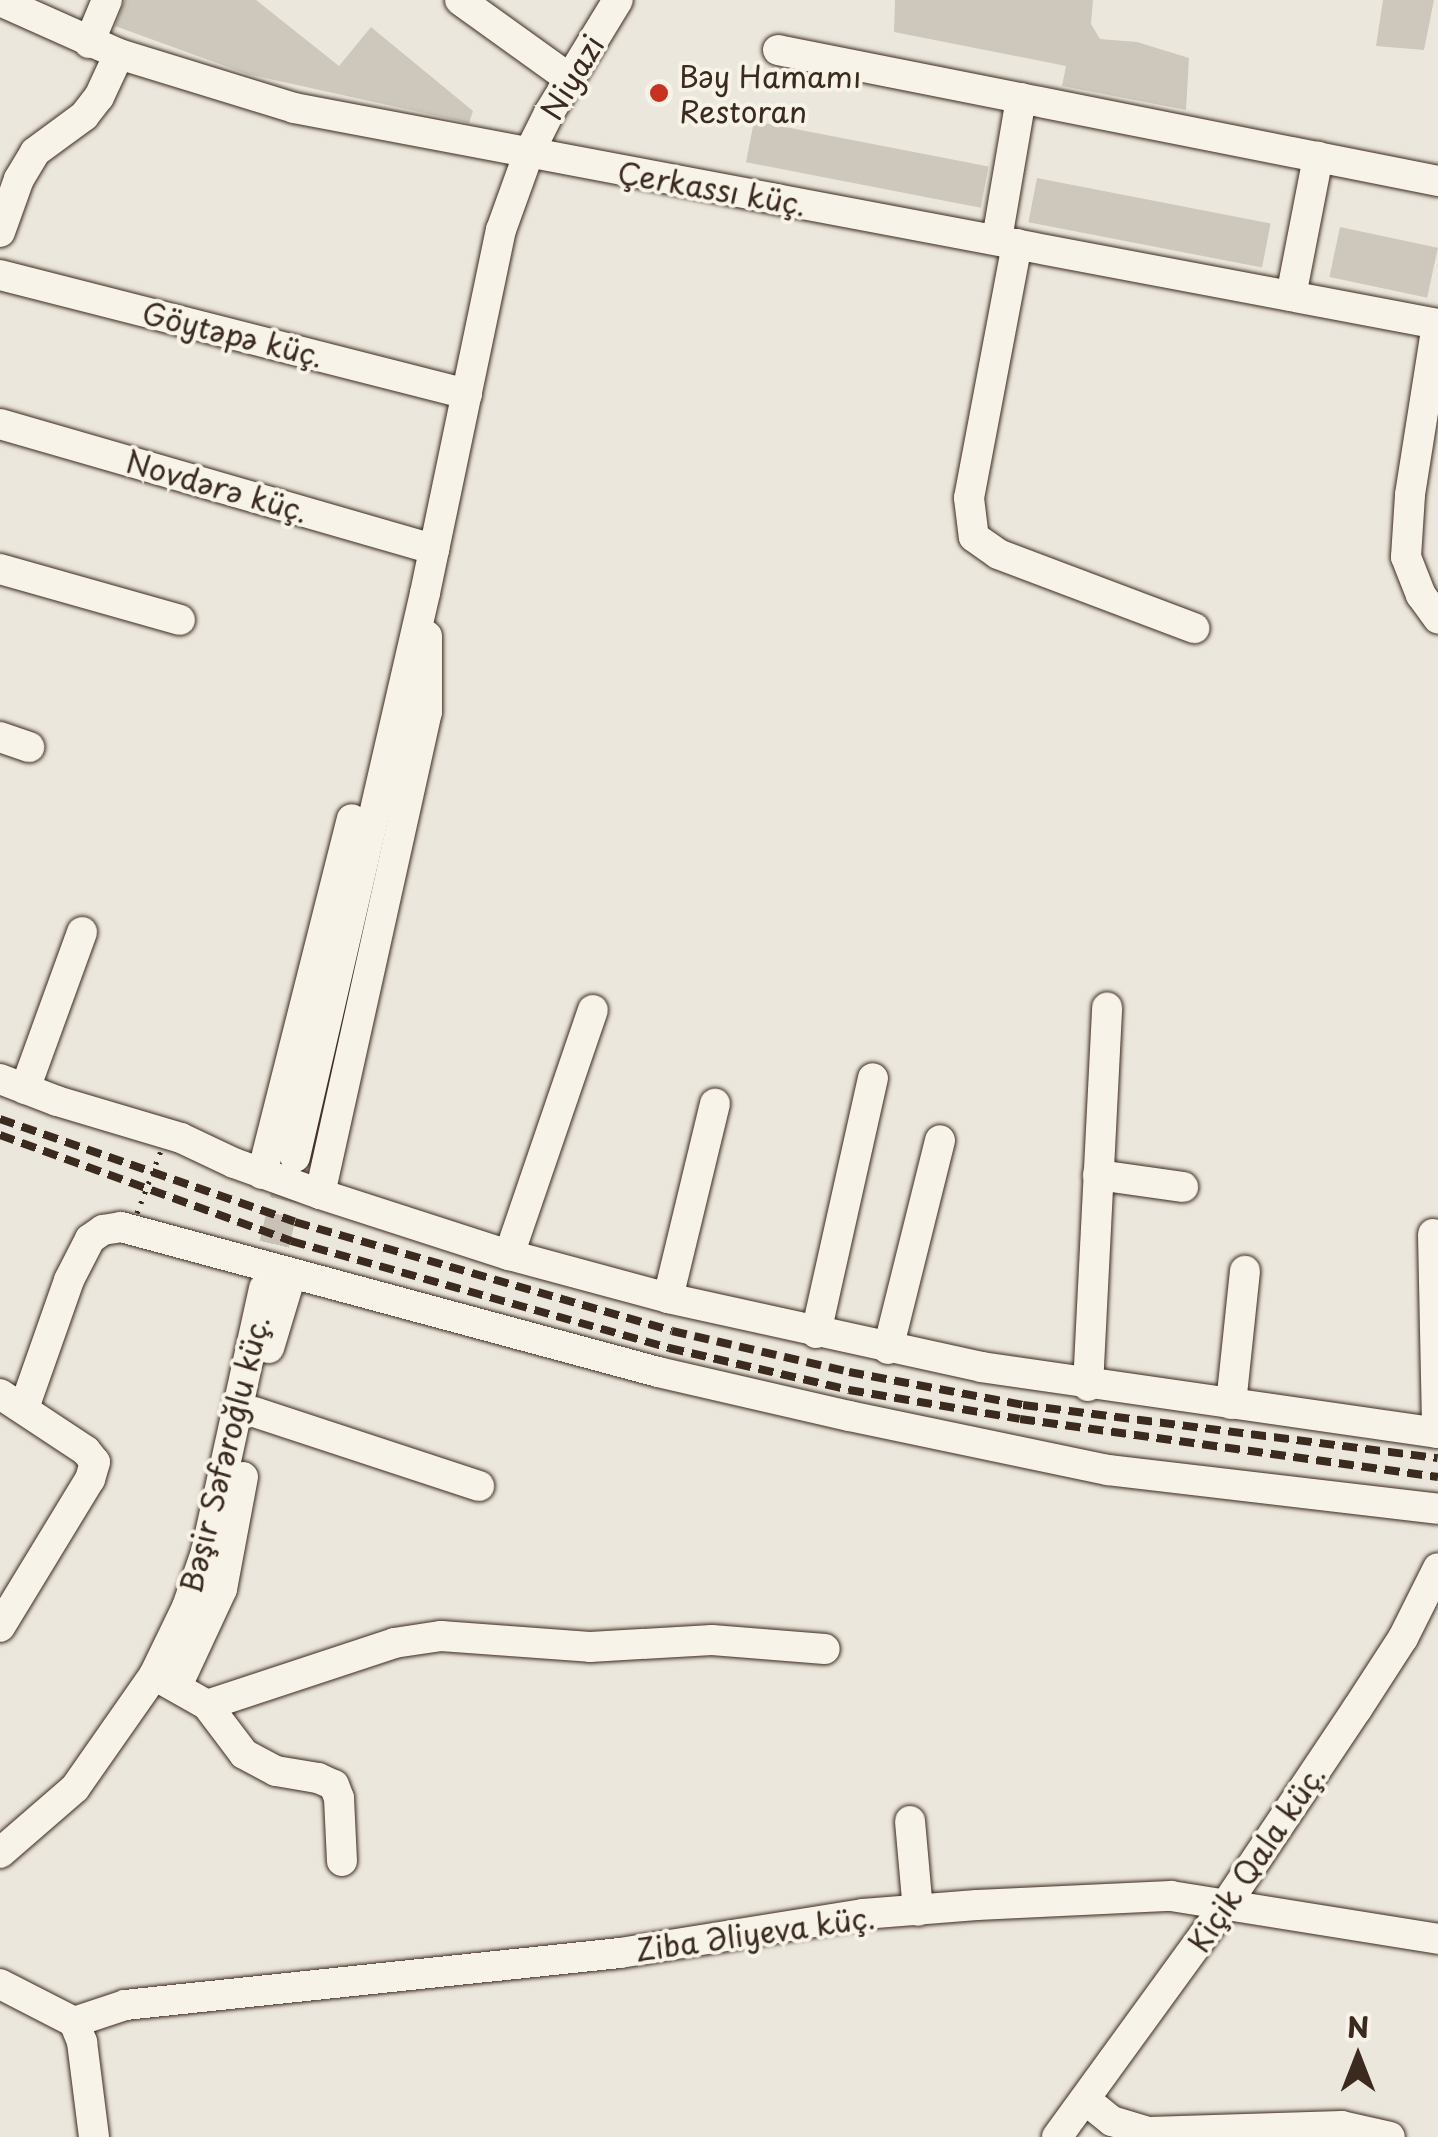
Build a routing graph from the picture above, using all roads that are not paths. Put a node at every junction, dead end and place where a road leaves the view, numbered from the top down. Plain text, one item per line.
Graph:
1 (106, 0) edge
2 (460, 0) edge
3 (618, 0) edge
4 (0, 2) edge
5 (88, 43) junction
6 (778, 50) dead end
7 (119, 54) junction
8 (570, 79) junction
9 (1021, 98) junction
10 (528, 154) junction
11 (1318, 157) junction
12 (1438, 181) edge
13 (0, 232) edge
14 (1006, 242) junction
15 (0, 274) edge
16 (1291, 296) junction
17 (1438, 324) edge
18 (467, 394) junction
19 (0, 424) edge
20 (434, 549) junction
21 (0, 569) edge
22 (425, 593) junction
23 (1438, 618) edge
24 (180, 620) dead end
25 (1194, 628) dead end
26 (82, 932) dead end
27 (1107, 1007) dead end
28 (593, 1010) dead end
29 (873, 1078) dead end
30 (13, 1084) edge
31 (715, 1104) dead end
32 (940, 1140) dead end
33 (295, 1157) tunnel mouth
34 (262, 1174) junction
35 (1098, 1175) junction
36 (1183, 1187) dead end
37 (320, 1194) junction
38 (1433, 1234) dead end
39 (509, 1255) junction
40 (1246, 1272) dead end
41 (278, 1281) junction
42 (668, 1298) junction
43 (816, 1333) junction
44 (888, 1349) junction
45 (1088, 1386) junction
46 (12, 1401) edge
47 (1231, 1404) junction
48 (254, 1412) junction
49 (1437, 1433) edge
50 (478, 1486) dead end
51 (1438, 1509) edge
52 (1438, 1568) edge
53 (0, 1627) edge
54 (825, 1649) dead end
55 (165, 1681) junction
56 (207, 1704) junction
57 (910, 1820) dead end
58 (0, 1852) edge
59 (342, 1861) dead end
60 (1225, 1906) junction
61 (918, 1911) junction
62 (1438, 1940) edge
63 (0, 1984) edge
64 (74, 2022) junction
65 (1087, 2101) junction
66 (1205, 2134) edge
67 (94, 2137) edge
68 (1057, 2137) edge
69 (1390, 2137) edge

1 - 5 street
2 - 8 street
3 - 8 street, Niyazi
4 - 5 street, Çerkassı küç.
5 - 7 street, Çerkassı küç.
6 - 9 street
7 - 10 street, Çerkassı küç.
7 - 13 street
8 - 10 street, Niyazi
9 - 11 street
9 - 14 street
10 - 14 street, Çerkassı küç.
10 - 18 street, Niyazi
11 - 12 street
11 - 16 street
14 - 16 street, Çerkassı küç.
14 - 25 street
15 - 18 street, Göytəpə küç.
16 - 17 street, Çerkassı küç.
17 - 23 street
18 - 20 street, Niyazi
19 - 20 street, Novdərə küç.
20 - 22 street, Niyazi
21 - 24 street
22 - 33 street
22 - 34 street
22 - 37 street
26 - 30 street
27 - 35 street
28 - 39 street
29 - 43 street
30 - 34 street
31 - 42 street
32 - 44 street
34 - 37 street
35 - 36 street
35 - 45 street
37 - 39 street
38 - 49 street
39 - 42 street
40 - 47 street
41 - 46 street
41 - 48 street
41 - 51 street
41 - 55 street, Bəşir Səfəroğlu küç.
42 - 43 street
43 - 44 street
44 - 45 street
45 - 47 street
46 - 53 street
47 - 49 street
48 - 50 street
48 - 55 street
52 - 60 street, Kiçik Qala küç.
54 - 56 street
55 - 56 street
55 - 58 street, Bəşir Səfəroğlu küç.
56 - 59 street
57 - 61 street
60 - 61 street, Ziba Əliyeva küç.
60 - 62 street, Ziba Əliyeva küç.
60 - 65 street, Kiçik Qala küç.
61 - 64 street, Ziba Əliyeva küç.
63 - 64 street
64 - 67 street
65 - 66 street
65 - 68 street, Kiçik Qala küç.
66 - 69 street

